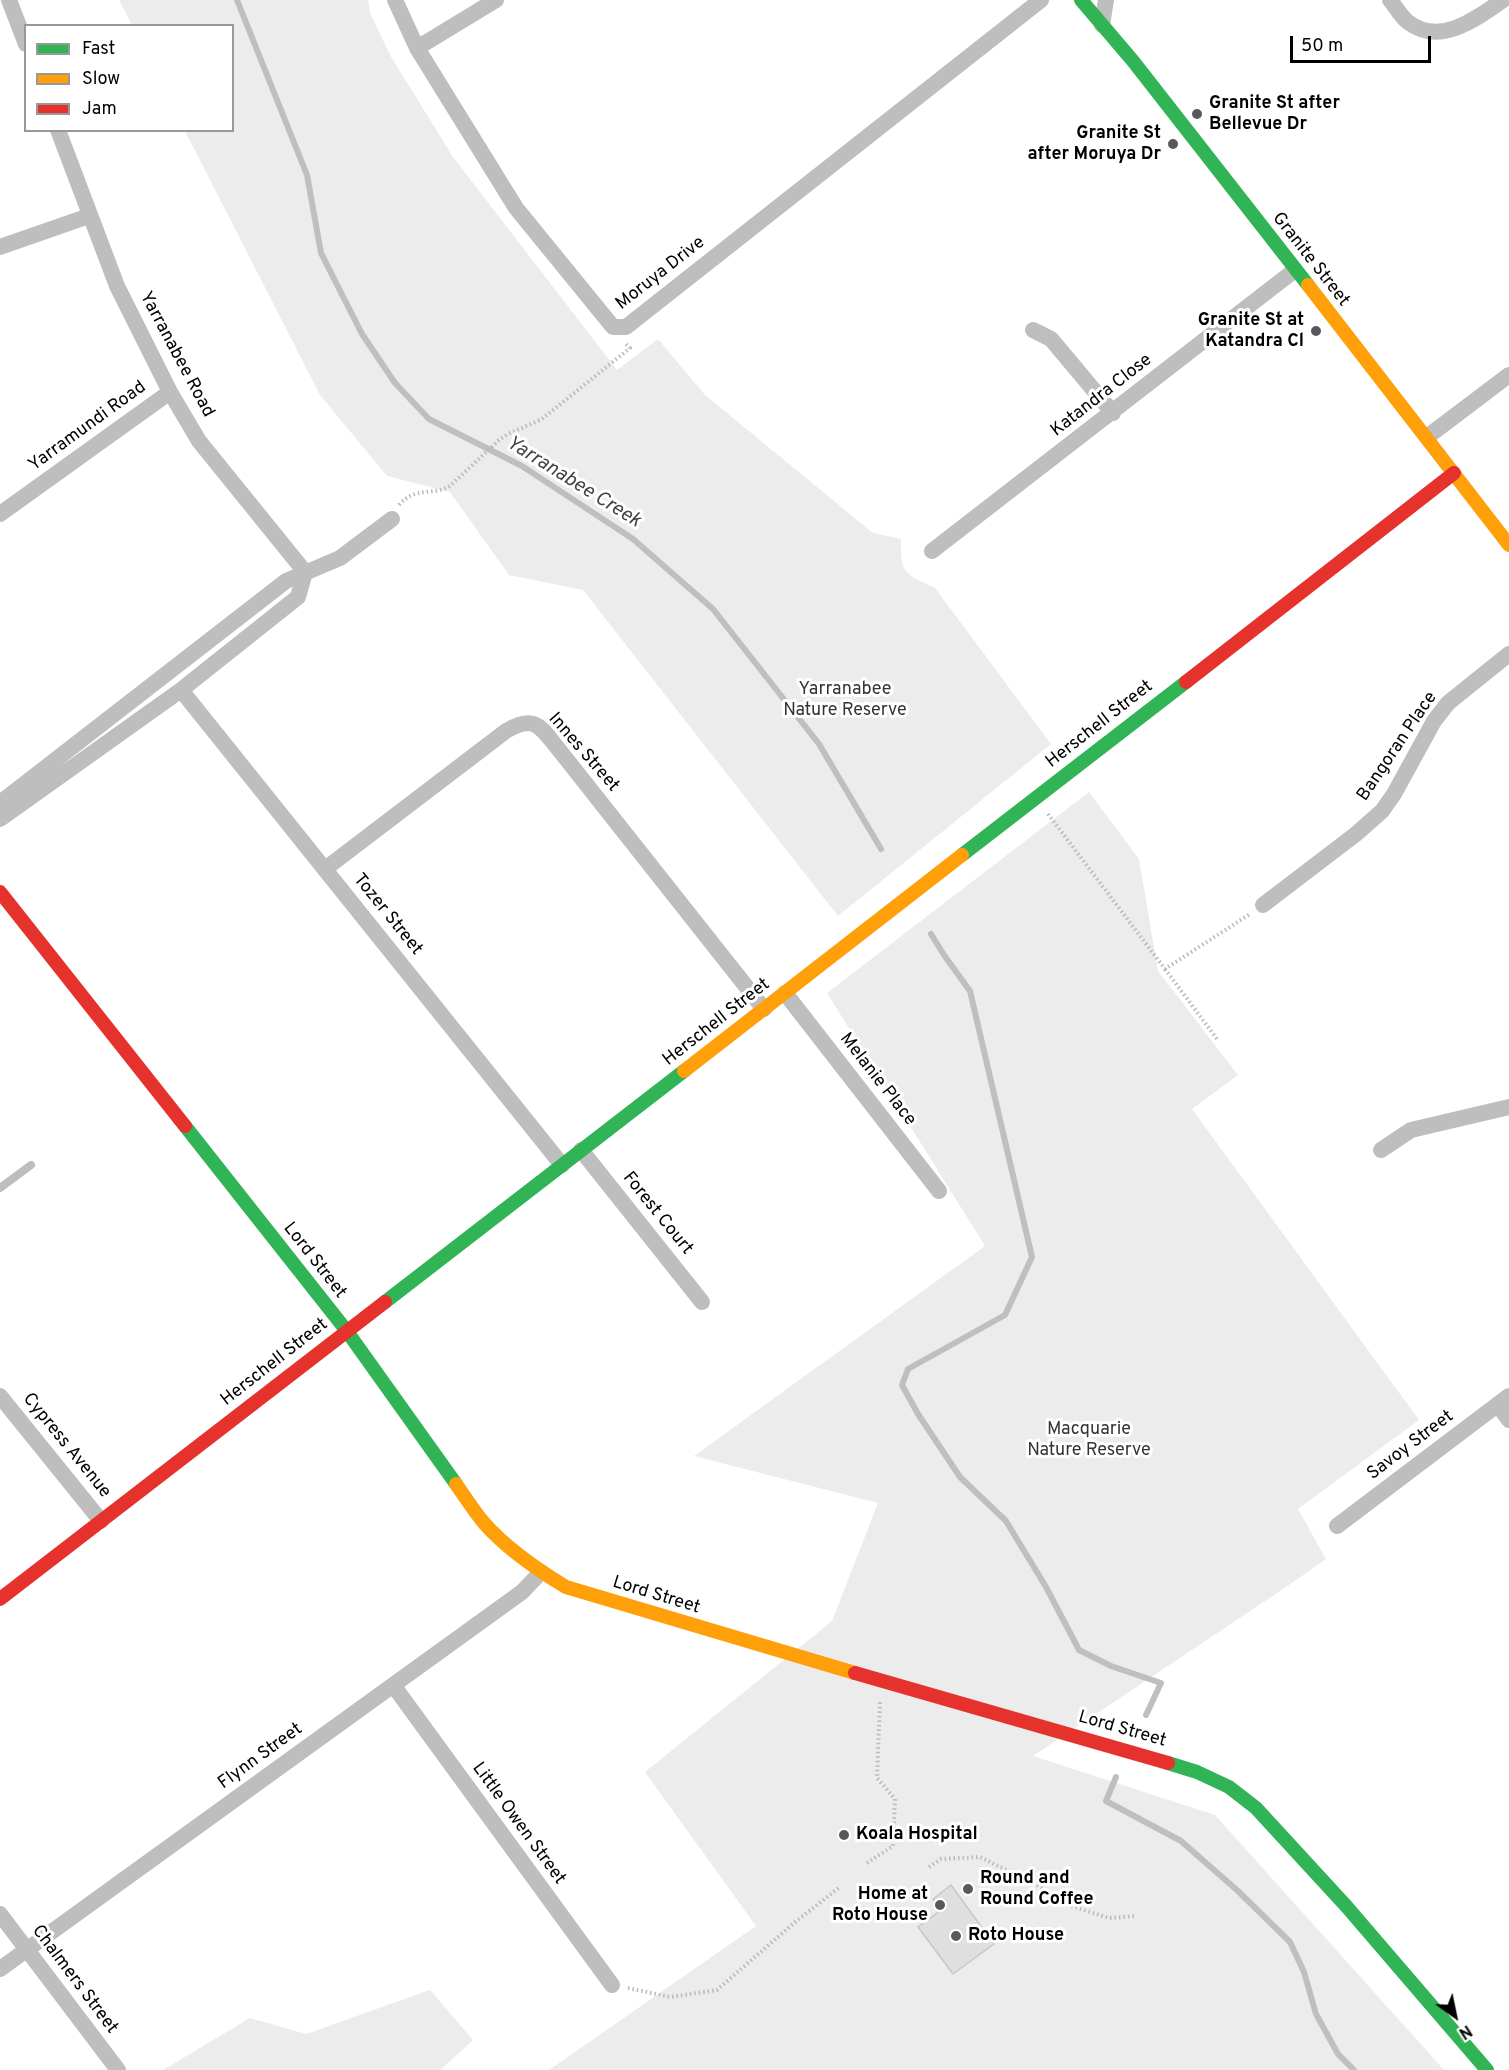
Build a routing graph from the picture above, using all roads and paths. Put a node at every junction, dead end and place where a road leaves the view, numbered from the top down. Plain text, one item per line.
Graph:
1 (9, 0) edge
2 (395, 0) edge
3 (496, 0) edge
4 (1041, 0) edge
5 (1082, 0) edge
6 (1106, 0) edge
7 (1390, 0) edge
8 (1503, 0) edge
9 (1102, 25) junction
10 (24, 39) edge
11 (417, 48) junction
12 (59, 132) edge
13 (89, 216) junction
14 (0, 247) edge
15 (1295, 270) junction
16 (613, 327) junction
17 (1032, 330) dead end
18 (1509, 375) edge
19 (170, 392) junction
20 (1113, 413) junction
21 (1427, 437) junction
22 (1454, 473) junction
23 (0, 514) edge
24 (392, 519) joint
25 (1509, 545) edge
26 (932, 551) dead end
27 (304, 572) junction
28 (1509, 654) edge
29 (181, 690) junction
30 (1036, 798) junction
31 (0, 803) edge
32 (0, 819) edge
33 (325, 869) junction
34 (0, 892) edge
35 (1263, 905) joint
36 (1165, 969) junction
37 (785, 993) junction
38 (765, 1009) junction
39 (1217, 1039) dead end
40 (1509, 1107) edge
41 (581, 1150) junction
42 (1381, 1150) dead end
43 (31, 1165) dead end
44 (562, 1165) junction
45 (0, 1188) edge
46 (939, 1191) dead end
47 (702, 1302) dead end
48 (346, 1330) junction
49 (0, 1395) edge
50 (1503, 1400) edge
51 (1509, 1420) edge
52 (101, 1521) junction
53 (1337, 1526) dead end
54 (541, 1572) junction
55 (0, 1599) edge
56 (882, 1681) junction
57 (393, 1685) junction
58 (867, 1863) dead end
59 (929, 1867) dead end
60 (840, 1887) dead end
61 (0, 1914) edge
62 (1136, 1916) dead end
63 (27, 1951) junction
64 (0, 1969) edge
65 (612, 1985) joint
66 (118, 2070) edge
67 (1487, 2070) edge

1 - 10 street
2 - 11 street, Moruya Drive
3 - 11 street
4 - 16 street, Moruya Drive
5 - 9 street, Granite Street
6 - 9 street
7 - 8 street
9 - 15 street, Granite Street
11 - 16 street, Moruya Drive
12 - 13 street, Yarranabee Road
13 - 14 street
13 - 19 street, Yarranabee Road
15 - 20 street, Katandra Close
15 - 21 street, Granite Street
16 - 24 path
17 - 20 street
18 - 21 street
19 - 23 street, Yarramundi Road
19 - 27 street, Yarranabee Road
20 - 26 street, Katandra Close
21 - 22 street, Granite Street
22 - 25 street, Granite Street
22 - 30 street, Herschell Street
24 - 27 street
27 - 29 street
27 - 31 street
28 - 35 street, Bangoran Place
29 - 32 street
29 - 33 street, Tozer Street
30 - 36 path
30 - 37 street, Herschell Street
33 - 38 street, Innes Street
33 - 44 street, Tozer Street
34 - 48 street, Lord Street
35 - 36 path
36 - 39 path
37 - 38 street, Herschell Street
37 - 46 street, Melanie Place
38 - 41 street, Herschell Street
40 - 42 street
41 - 44 street, Herschell Street
41 - 47 street, Forest Court
43 - 45 lane
44 - 48 street, Herschell Street
48 - 52 street, Herschell Street
48 - 54 street, Lord Street
49 - 52 street, Cypress Avenue
50 - 51 street
50 - 53 street, Savoy Street
52 - 55 street, Herschell Street
54 - 56 street, Lord Street
54 - 57 street, Flynn Street
56 - 58 path
56 - 67 street, Lord Street
57 - 63 street, Flynn Street
57 - 65 street, Little Owen Street
59 - 62 path
60 - 65 path
61 - 63 street, Chalmers Street
63 - 64 street, Flynn Street
63 - 66 street, Chalmers Street

